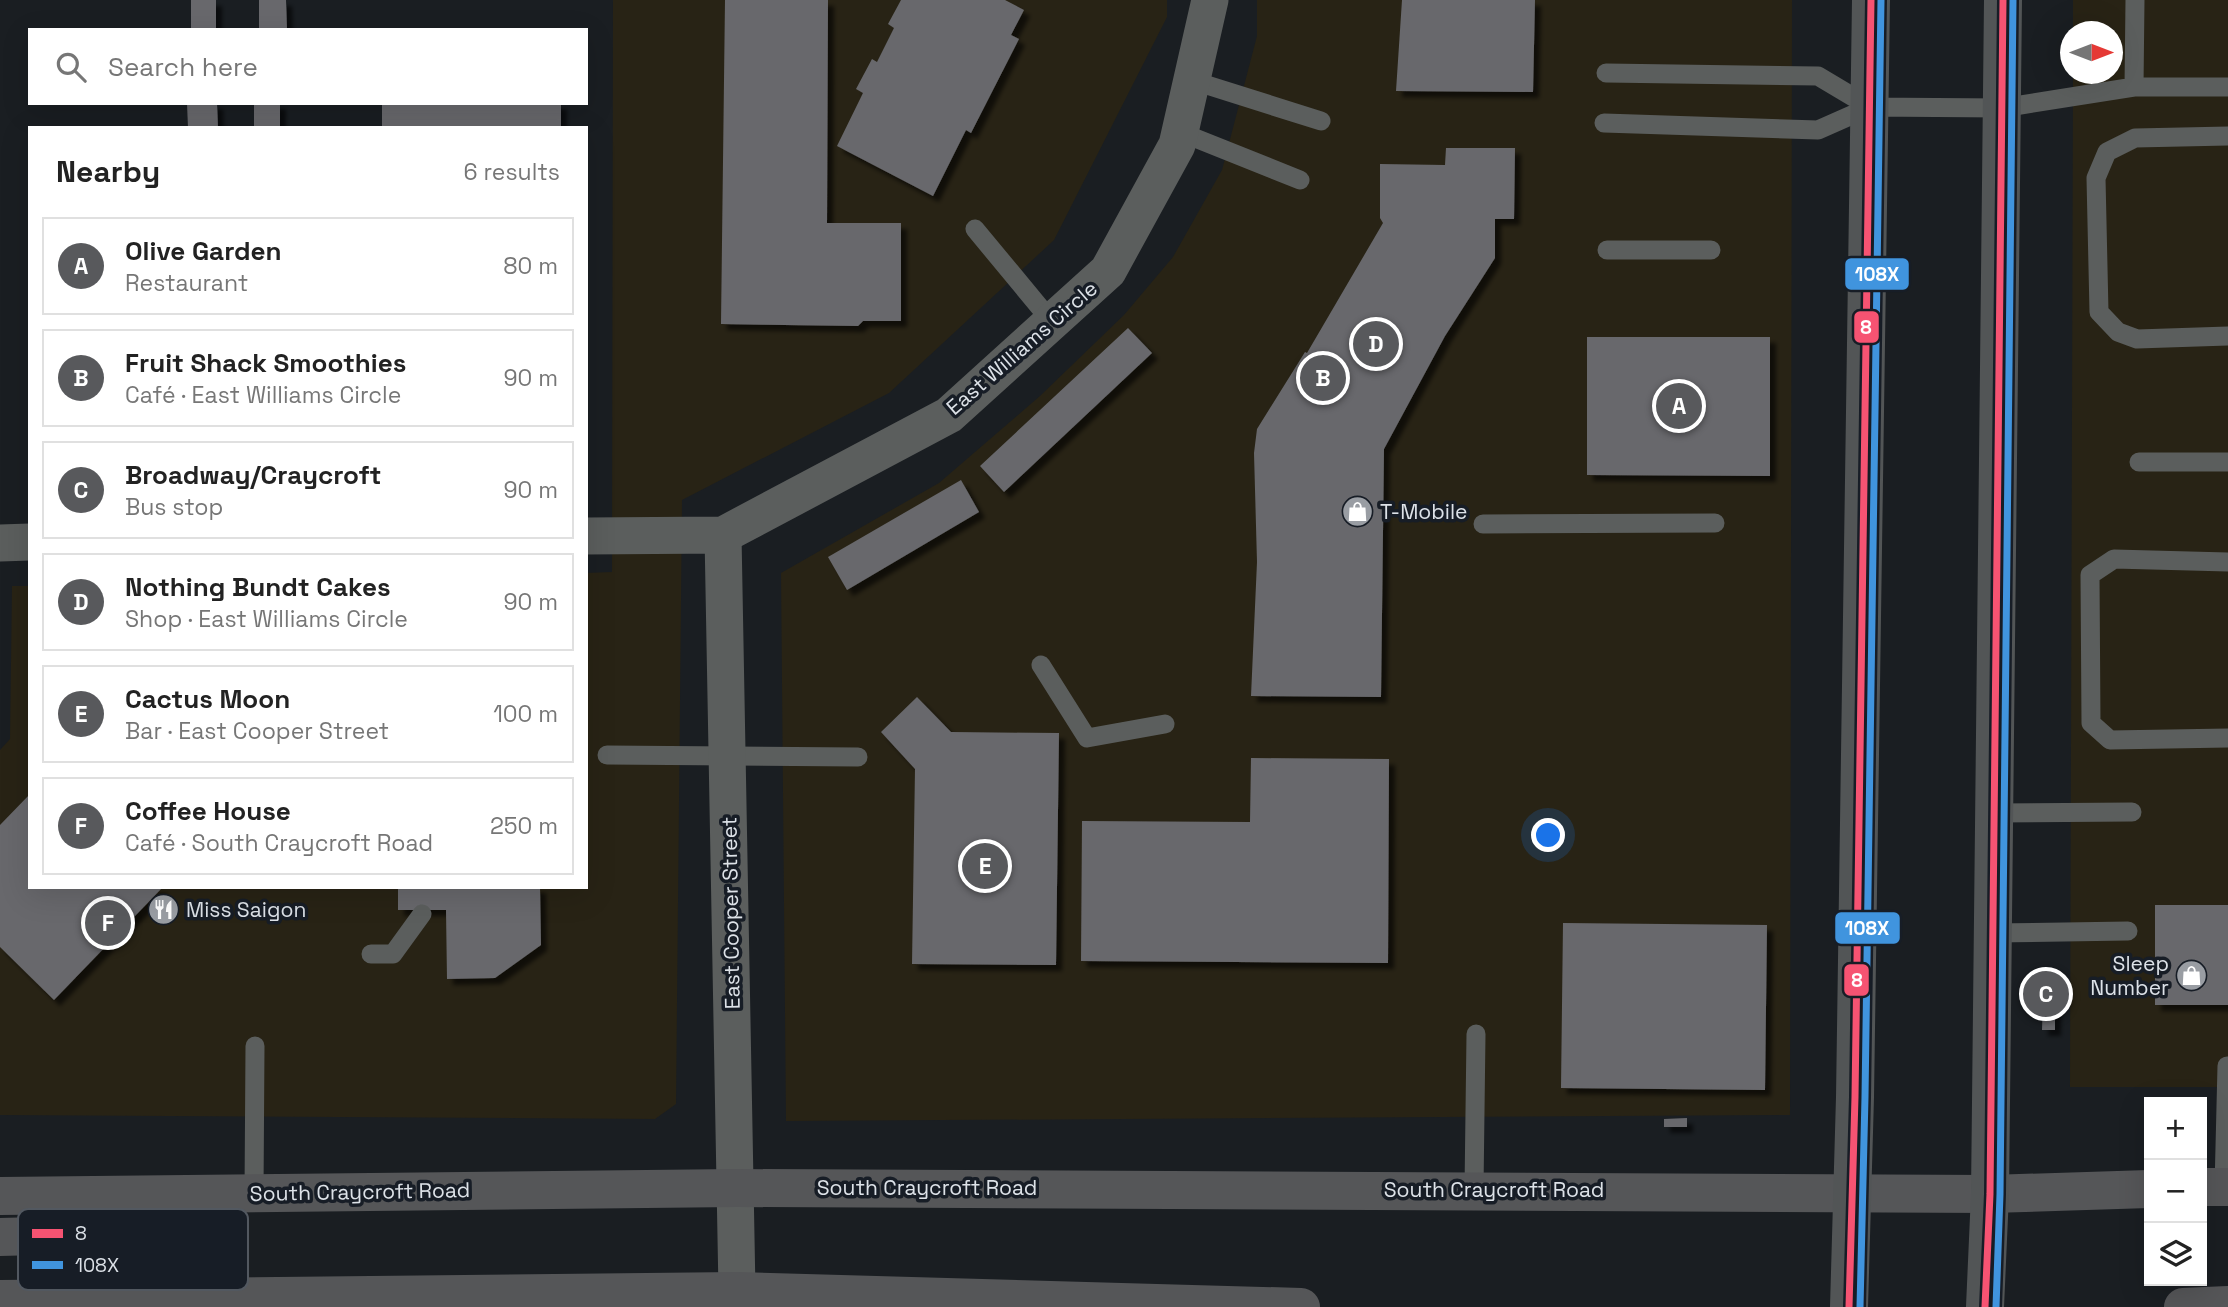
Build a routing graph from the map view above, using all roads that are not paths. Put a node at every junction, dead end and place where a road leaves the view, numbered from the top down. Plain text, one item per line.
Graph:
1 (1210, 0) edge
2 (1871, 0) edge
3 (2003, 0) edge
4 (2135, 0) edge
5 (1606, 73) dead end
6 (1191, 80) junction
7 (2134, 87) junction
8 (2228, 87) edge
9 (1870, 107) junction
10 (2002, 108) junction
11 (1321, 121) dead end
12 (1604, 123) dead end
13 (1180, 132) junction
14 (2228, 136) edge
15 (1300, 180) dead end
16 (975, 229) dead end
17 (1607, 250) dead end
18 (1711, 250) dead end
19 (1052, 322) junction
20 (2228, 336) edge
21 (2139, 462) dead end
22 (2228, 462) edge
23 (1715, 523) dead end
24 (1483, 524) dead end
25 (723, 534) junction
26 (588, 536) edge
27 (28, 542) edge
28 (0, 543) edge
29 (2228, 562) edge
30 (1041, 665) dead end
31 (1165, 724) dead end
32 (2228, 738) edge
33 (607, 755) dead end
34 (728, 757) junction
35 (858, 757) dead end
36 (2132, 812) dead end
37 (1994, 813) junction
38 (422, 914) dead end
39 (2128, 931) dead end
40 (1993, 933) junction
41 (371, 954) dead end
42 (1475, 1034) dead end
43 (255, 1046) dead end
44 (2227, 1066) edge
45 (2218, 1187) edge
46 (737, 1188) junction
47 (1474, 1189) junction
48 (2144, 1189) edge
49 (254, 1193) junction
50 (1853, 1193) junction
51 (161, 1194) junction
52 (1990, 1194) junction
53 (0, 1196) edge
54 (130, 1209) edge
55 (0, 1237) edge
56 (18, 1237) edge
57 (726, 1297) edge
58 (0, 1299) edge
59 (799, 1300) edge
60 (394, 1301) edge
61 (2228, 1305) edge
62 (1210, 1306) edge
63 (1301, 1307) edge
64 (1849, 1307) edge
65 (1985, 1307) edge
66 (2183, 1307) edge

1 - 6 street, East Williams Circle
2 - 9 main road
3 - 10 main road
4 - 7 lane
5 - 9 lane
6 - 11 lane
6 - 13 street, East Williams Circle
7 - 8 lane
7 - 10 lane
9 - 10 lane
9 - 12 lane
9 - 50 main road
10 - 37 main road
13 - 15 lane
13 - 19 street, East Williams Circle
14 - 20 lane
16 - 19 lane
17 - 18 lane
19 - 25 street, East Williams Circle
21 - 22 lane
23 - 24 lane
25 - 26 street, East Williams Circle
25 - 34 street, East Cooper Street
27 - 28 street
29 - 32 lane
30 - 31 lane
33 - 34 lane
34 - 35 lane
34 - 46 street, East Cooper Street
36 - 37 lane
37 - 40 main road
38 - 41 lane
39 - 40 lane
40 - 52 main road
42 - 47 lane
43 - 49 lane
44 - 45 lane
46 - 47 main road, South Craycroft Road
46 - 49 main road, South Craycroft Road
46 - 57 street, East Cooper Street
47 - 50 main road, South Craycroft Road
48 - 52 main road, South Craycroft Road
49 - 51 main road, South Craycroft Road
50 - 52 main road, South Craycroft Road
50 - 64 main road
51 - 53 main road, South Craycroft Road
51 - 54 main road
52 - 65 main road
55 - 56 main road
57 - 59 main road
57 - 60 main road
58 - 60 main road
59 - 62 main road
61 - 66 main road
62 - 63 main road

